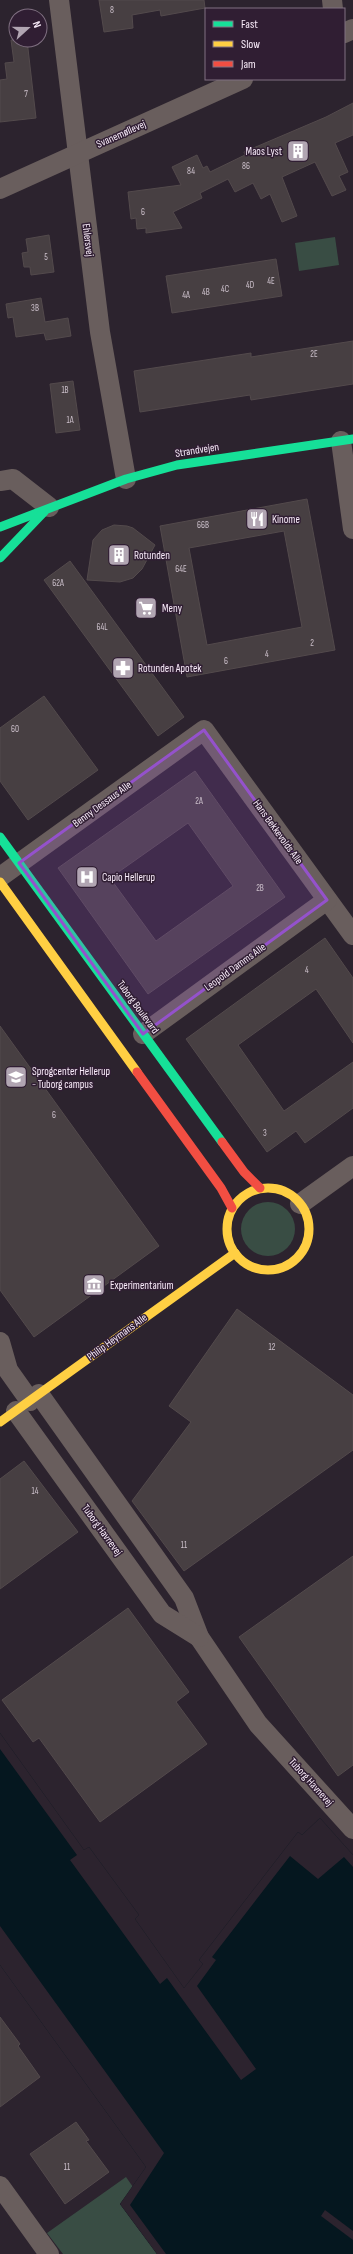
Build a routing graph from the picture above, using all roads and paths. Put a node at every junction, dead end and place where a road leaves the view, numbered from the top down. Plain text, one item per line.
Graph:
1 (59, 0) edge
2 (241, 80) edge
3 (77, 154) junction
4 (0, 189) edge
5 (347, 440) edge
6 (126, 479) junction
7 (0, 481) edge
8 (49, 507) junction
9 (0, 527) edge
10 (353, 529) edge
11 (0, 558) edge
12 (204, 730) joint
13 (0, 837) edge
14 (19, 863) junction
15 (0, 877) edge
16 (0, 882) edge
17 (327, 900) junction
18 (353, 934) edge
19 (143, 1034) junction
20 (353, 1166) edge
21 (260, 1188) junction
22 (300, 1204) junction
23 (232, 1208) junction
24 (235, 1253) junction
25 (0, 1342) edge
26 (4, 1367) edge
27 (28, 1402) junction
28 (0, 1422) edge
29 (199, 1637) junction
30 (353, 1829) edge
31 (0, 2186) edge
32 (49, 2254) edge

1 - 3 street, Ehlersvej
2 - 3 street, Svanemøllevej
3 - 4 street, Svanemøllevej
3 - 6 street, Ehlersvej
5 - 6 street, Strandvejen
5 - 10 street
6 - 8 street, Strandvejen
7 - 8 street
8 - 9 street, Strandvejen
8 - 11 street, Strandvejen
12 - 14 street, Benny Dessaus Alle
12 - 17 street, Hans Bekkevolds Alle
13 - 14 street, Tuborg Boulevard
14 - 15 street, Benny Dessaus Alle
14 - 19 street, Tuborg Boulevard
16 - 23 street
17 - 18 street, Hans Bekkevolds Alle
17 - 19 street, Leopold Damms Alle
19 - 21 street, Tuborg Boulevard
20 - 22 street
21 - 22 street
21 - 23 street
22 - 24 street
23 - 24 street
24 - 27 street, Philip Heymans Alle
25 - 26 street, Tuborg Havnevej
26 - 27 street, Tuborg Havnevej
27 - 28 street, Philip Heymans Alle
27 - 29 street, Tuborg Havnevej
27 - 29 street, Tuborg Havnevej
29 - 30 street, Tuborg Havnevej
31 - 32 street

